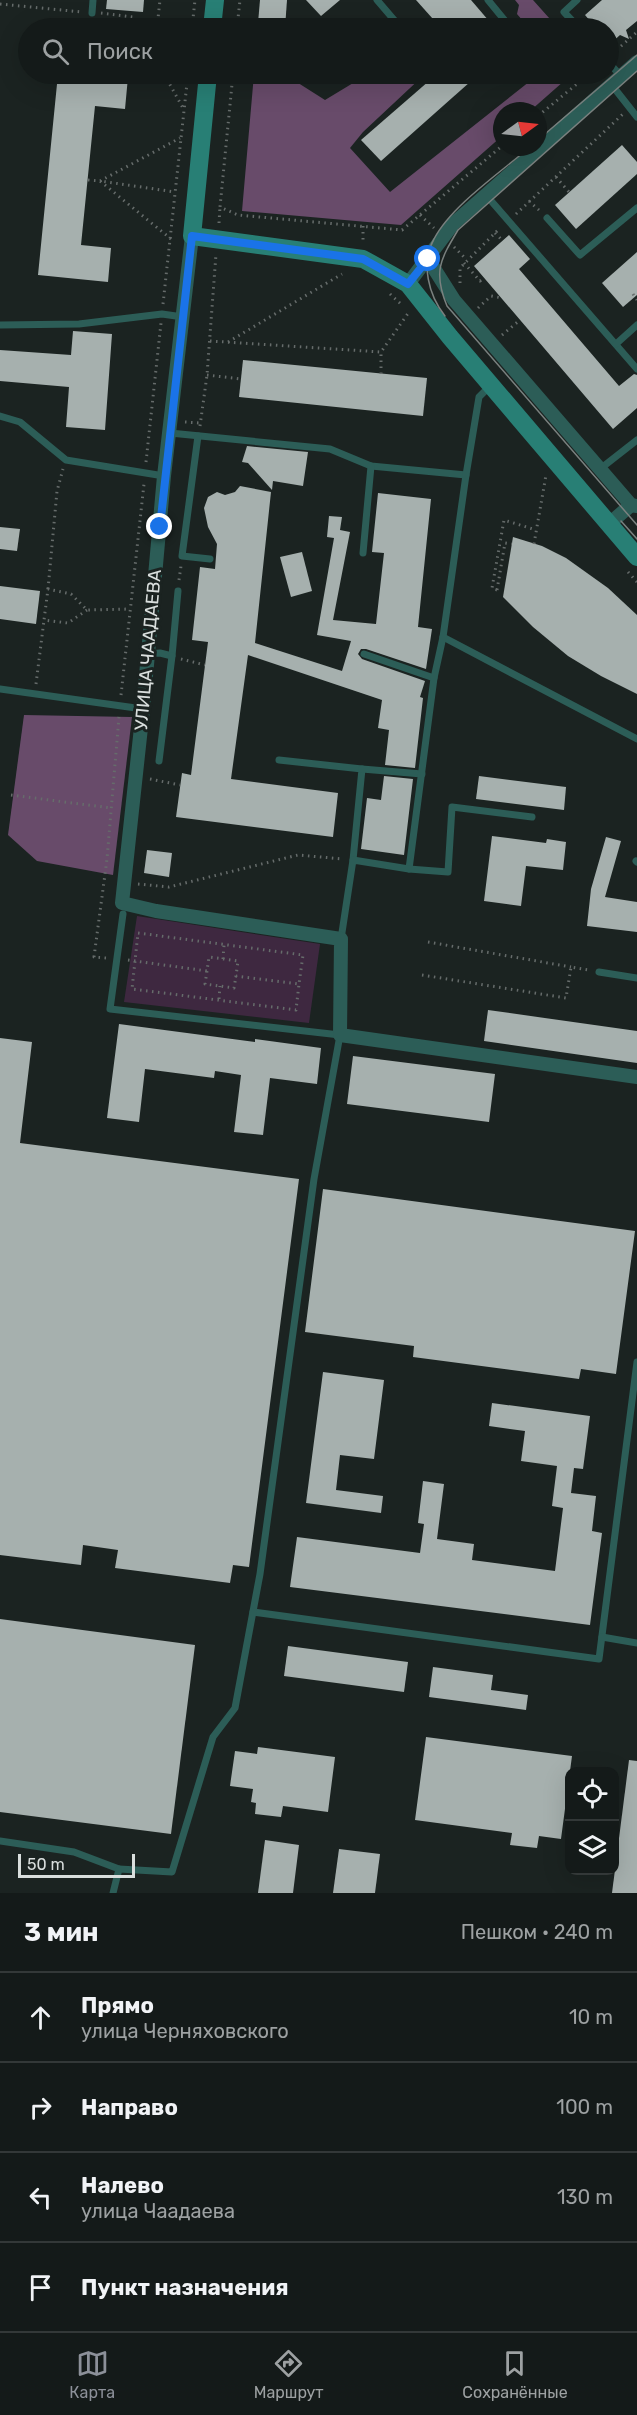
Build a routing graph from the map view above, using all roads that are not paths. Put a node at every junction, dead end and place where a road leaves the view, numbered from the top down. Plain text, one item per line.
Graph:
1 (93, 0) edge
2 (215, 0) edge
3 (377, 0) edge
4 (488, 0) edge
5 (577, 0) edge
6 (92, 13) road end
7 (213, 18) edge
8 (392, 18) edge
9 (503, 18) edge
10 (570, 18) edge
11 (637, 62) edge
12 (619, 77) edge
13 (207, 84) edge
14 (611, 84) edge
15 (618, 84) edge
16 (637, 117) edge
17 (486, 195) junction
18 (637, 208) edge
19 (547, 218) dead end
20 (192, 236) junction
21 (428, 259) junction
22 (408, 284) junction
23 (183, 317) junction
24 (0, 325) edge
25 (637, 326) edge
26 (615, 344) junction
27 (637, 369) edge
28 (491, 384) junction
29 (0, 416) edge
30 (170, 433) junction
31 (198, 436) junction
32 (637, 440) edge
33 (371, 466) junction
34 (600, 469) junction
35 (466, 475) junction
36 (164, 476) junction
37 (634, 505) edge
38 (609, 524) junction
39 (363, 553) dead end
40 (210, 560) dead end
41 (630, 561) edge
42 (178, 591) road end
43 (443, 637) junction
44 (148, 654) junction
45 (364, 654) dead end
46 (172, 657) junction
47 (434, 678) junction
48 (0, 689) edge
49 (143, 710) junction
50 (637, 739) edge
51 (279, 760) dead end
52 (159, 761) dead end
53 (362, 769) junction
54 (422, 774) junction
55 (532, 817) dead end
56 (354, 860) junction
57 (409, 870) junction
58 (122, 908) junction
59 (341, 939) junction
60 (599, 972) road end
61 (637, 978) edge
62 (340, 1035) junction
63 (637, 1077) edge
64 (637, 1362) edge
65 (253, 1612) junction
66 (602, 1636) junction
67 (637, 1643) edge
68 (0, 1841) edge
69 (119, 1869) junction
70 (113, 1893) edge

1 - 6 lane
2 - 7 street
3 - 8 lane
4 - 9 lane
5 - 10 lane
11 - 12 street
13 - 20 street, УЛИЦА ЧААДАЕВА
14 - 17 street
15 - 16 lane
17 - 21 street
17 - 26 lane
18 - 19 lane
20 - 22 street
20 - 23 street, УЛИЦА ЧААДАЕВА
21 - 22 street
21 - 34 street
22 - 28 street
23 - 24 lane
23 - 30 street, УЛИЦА ЧААДАЕВА
25 - 26 lane
26 - 27 lane
28 - 35 lane
28 - 38 street
29 - 36 lane
30 - 31 lane
30 - 36 street, УЛИЦА ЧААДАЕВА
31 - 33 lane
31 - 40 lane
32 - 34 lane
33 - 35 lane
33 - 39 lane
34 - 37 street
35 - 43 lane
36 - 44 street, УЛИЦА ЧААДАЕВА
37 - 38 street
38 - 41 street
42 - 46 lane
43 - 47 lane
43 - 50 lane
44 - 46 lane
44 - 49 street, УЛИЦА ЧААДАЕВА
45 - 47 lane
46 - 52 lane
47 - 54 lane
48 - 49 lane
49 - 58 street, УЛИЦА ЧААДАЕВА
51 - 53 lane
53 - 54 lane
53 - 56 lane
54 - 57 lane
55 - 57 lane
56 - 57 lane
56 - 59 lane
58 - 59 street
58 - 62 lane
59 - 62 street
60 - 61 lane
62 - 63 street
62 - 65 lane
64 - 66 lane
65 - 66 lane
65 - 69 lane
66 - 67 lane
68 - 69 lane
69 - 70 lane

